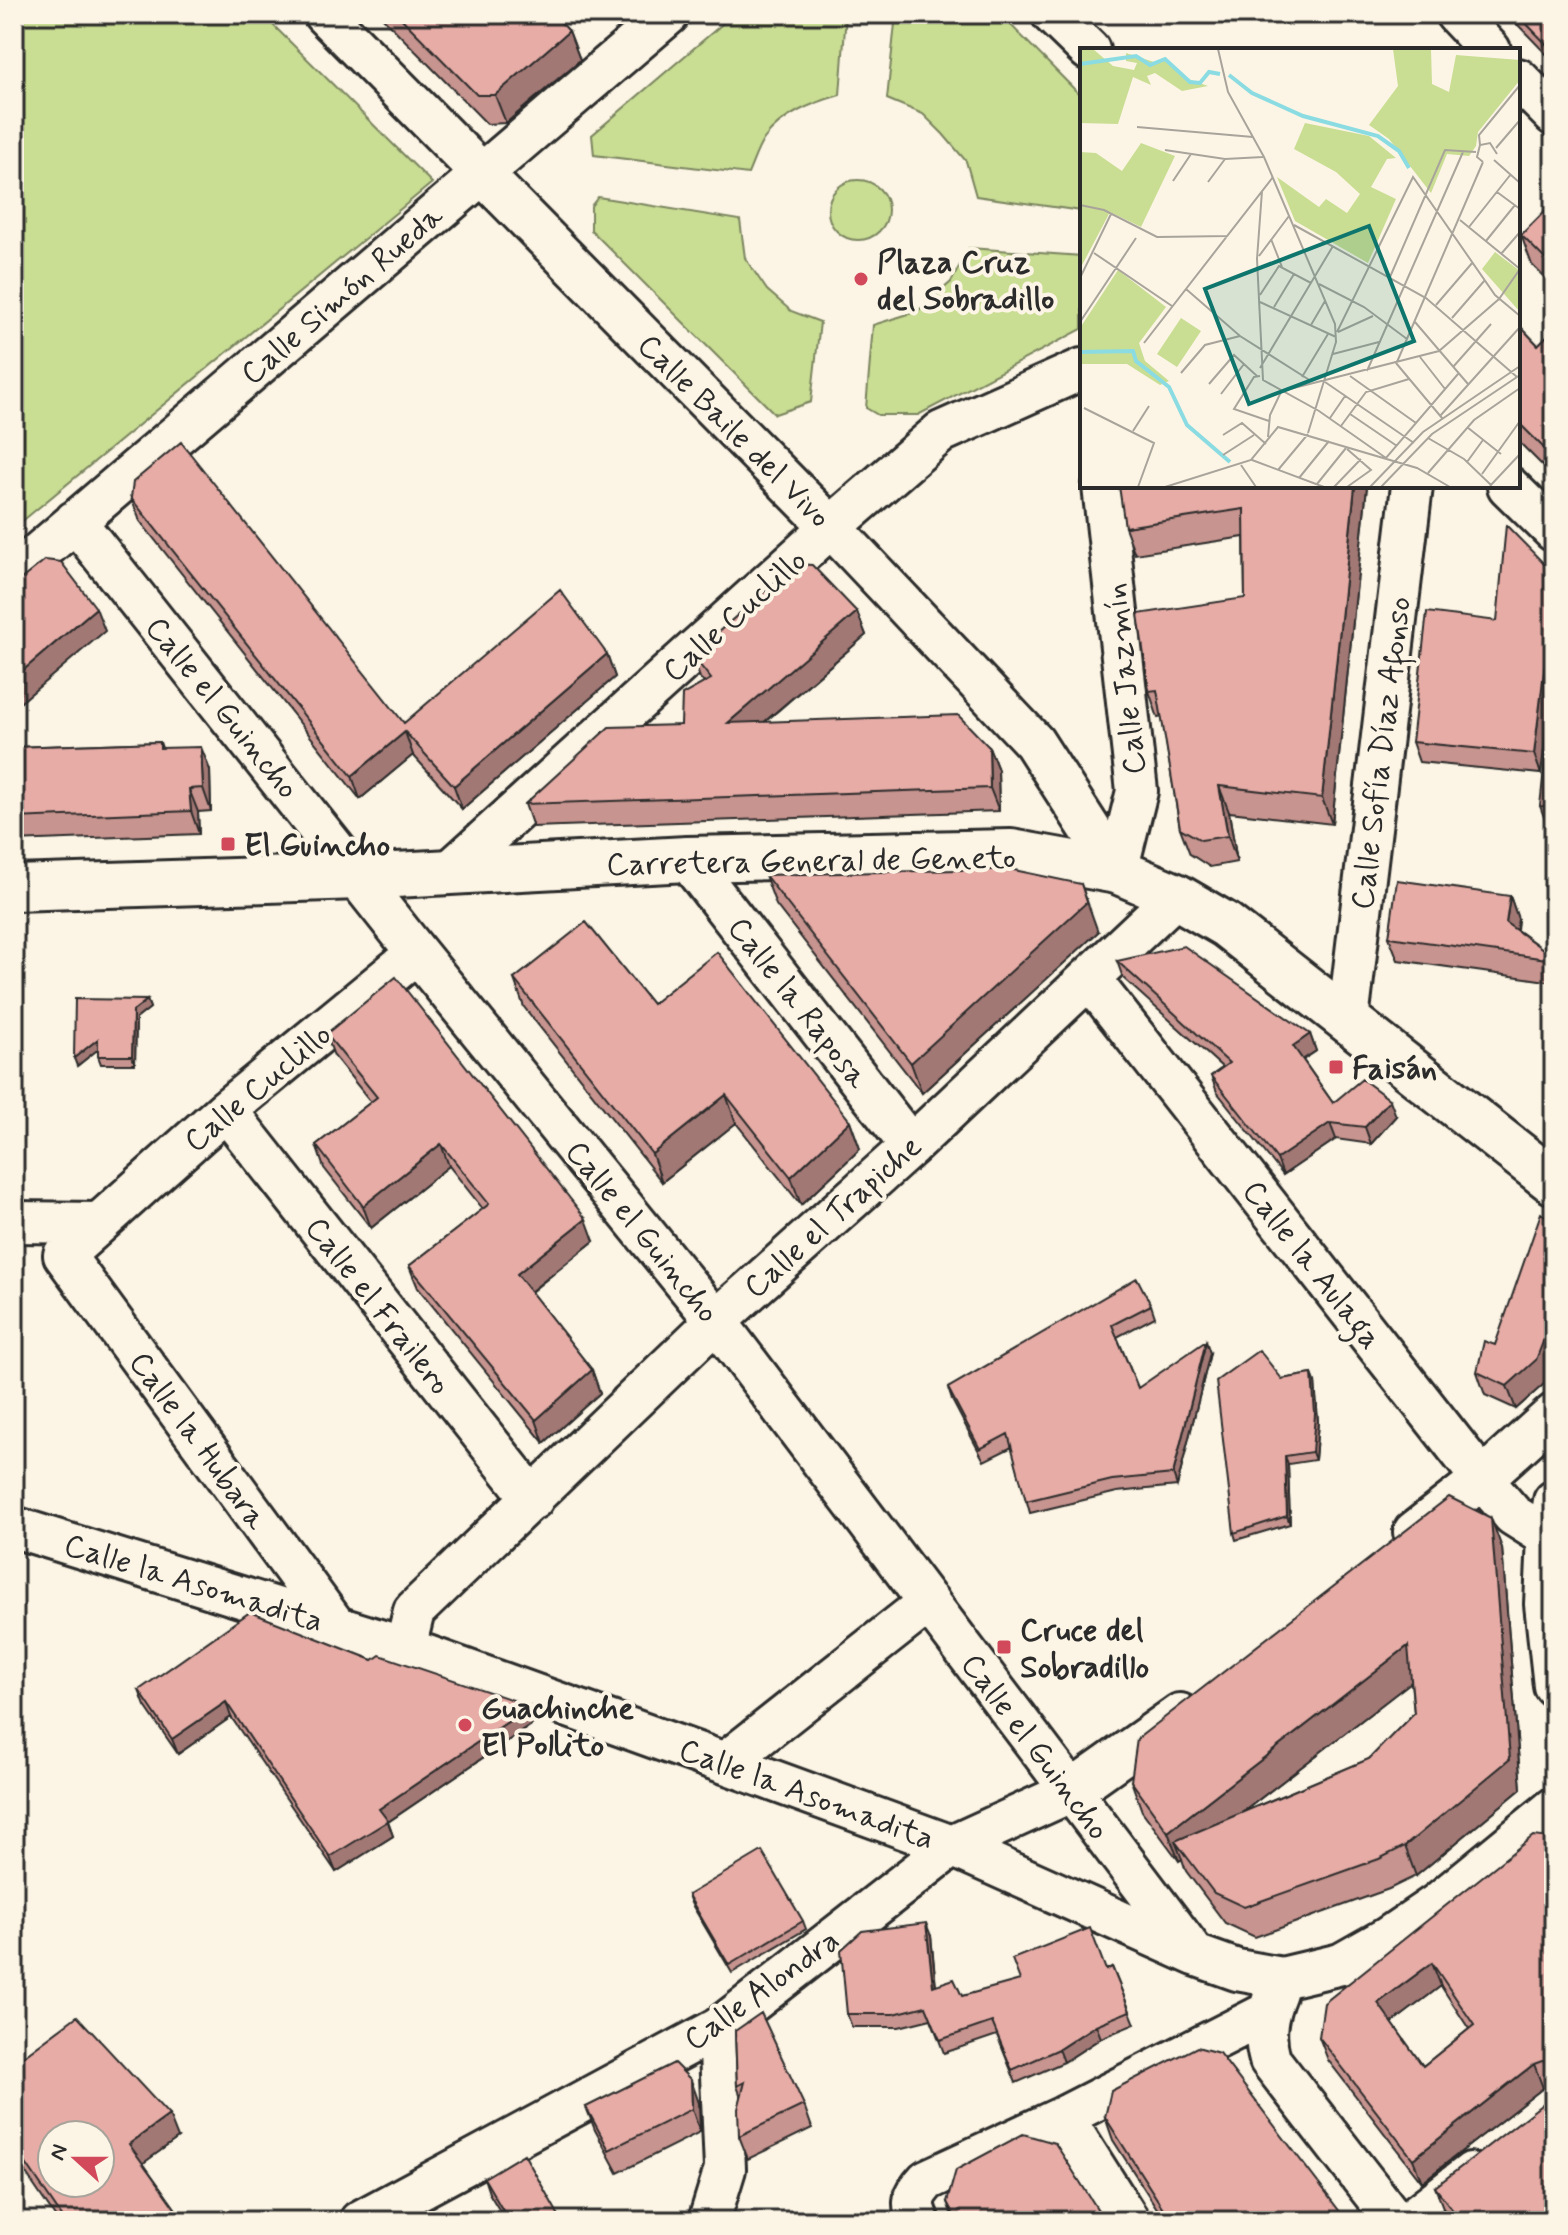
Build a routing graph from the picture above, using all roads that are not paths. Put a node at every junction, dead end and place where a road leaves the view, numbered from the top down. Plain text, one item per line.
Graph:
1 (324, 14) edge
2 (669, 14) edge
3 (1052, 14) edge
4 (1456, 14) edge
5 (1087, 48) edge
6 (1488, 48) edge
7 (1520, 81) edge
8 (1554, 115) edge
9 (482, 173) junction
10 (1080, 370) edge
11 (1103, 488) edge
12 (1412, 488) edge
13 (1510, 488) edge
14 (75, 521) junction
15 (831, 527) junction
16 (1554, 531) edge
17 (14, 574) edge
18 (687, 859) junction
19 (1117, 871) junction
20 (449, 872) junction
21 (359, 877) junction
22 (14, 888) edge
23 (1176, 896) junction
24 (417, 953) junction
25 (1089, 978) junction
26 (1348, 1020) junction
27 (226, 1110) junction
28 (911, 1146) junction
29 (1554, 1182) edge
30 (14, 1222) edge
31 (100, 1223) junction
32 (64, 1255) joint
33 (716, 1321) junction
34 (1554, 1414) edge
35 (1482, 1479) junction
36 (533, 1499) junction
37 (1551, 1519) edge
38 (14, 1527) edge
39 (1382, 1557) edge
40 (929, 1602) junction
41 (334, 1624) junction
42 (405, 1648) junction
43 (1554, 1686) edge
44 (1208, 1693) edge
45 (725, 1763) junction
46 (1070, 1792) junction
47 (1554, 1808) edge
48 (952, 1846) junction
49 (1195, 1955) junction
50 (1274, 1995) junction
51 (719, 2028) junction
52 (1063, 2117) junction
53 (1495, 2149) edge
54 (916, 2207) edge
55 (360, 2221) edge
56 (709, 2221) edge
57 (1129, 2221) edge
58 (1395, 2221) edge
59 (1401, 2221) edge

1 - 9 street, Calle Baile del Vivo
2 - 9 street, Calle Simón Rueda
3 - 5 street
4 - 6 street
7 - 8 street
9 - 14 street, Calle Simón Rueda
9 - 15 street, Calle Baile del Vivo
10 - 15 street, Calle Cuclillo
11 - 19 street, Calle Jazmín
12 - 26 street, Calle Sofía Díaz Afonso
13 - 16 street
14 - 17 street, Calle Simón Rueda
14 - 21 street, Calle el Guincho
15 - 19 street, Calle Baile del Vivo
15 - 20 street, Calle Cuclillo
18 - 19 main road, Carretera General de Geneto
18 - 20 main road, Carretera General de Geneto
18 - 28 street, Calle la Raposa
19 - 23 main road, Carretera General de Geneto
20 - 21 main road, Carretera General de Geneto
21 - 22 main road, Carretera General de Geneto
21 - 24 street, Calle el Guincho
23 - 25 street, Calle el Trapiche
23 - 26 main road, Carretera General de Geneto
24 - 27 street, Calle Cuclillo
24 - 33 street, Calle el Guincho
25 - 28 street, Calle el Trapiche
25 - 35 street, Calle la Aulaga
26 - 29 main road, Carretera General de Geneto
27 - 31 street, Calle Cuclillo
27 - 36 street, Calle el Frailero
28 - 33 street, Calle el Trapiche
30 - 31 street
31 - 32 street, Calle Cuclillo
32 - 41 street, Calle la Hubara
33 - 36 street, Calle el Trapiche
33 - 40 street, Calle el Guincho
34 - 35 street
35 - 37 street, Calle la Aulaga
35 - 39 street
36 - 42 street, Calle el Trapiche
37 - 43 street
38 - 41 street, Calle la Asomadita
40 - 45 street
40 - 46 street, Calle el Guincho
41 - 42 street, Calle la Asomadita
42 - 45 street, Calle la Asomadita
44 - 46 street, Calle Alondra
45 - 48 street, Calle la Asomadita
46 - 48 street, Calle Alondra
46 - 49 street, Calle el Guincho
47 - 50 street, Calle la Asomadita
48 - 49 street, Calle la Asomadita
48 - 51 street, Calle Alondra
49 - 50 street, Calle la Asomadita
50 - 52 street
50 - 58 street
51 - 55 street, Calle Alondra
51 - 56 street
52 - 54 street
52 - 57 street
53 - 59 street

